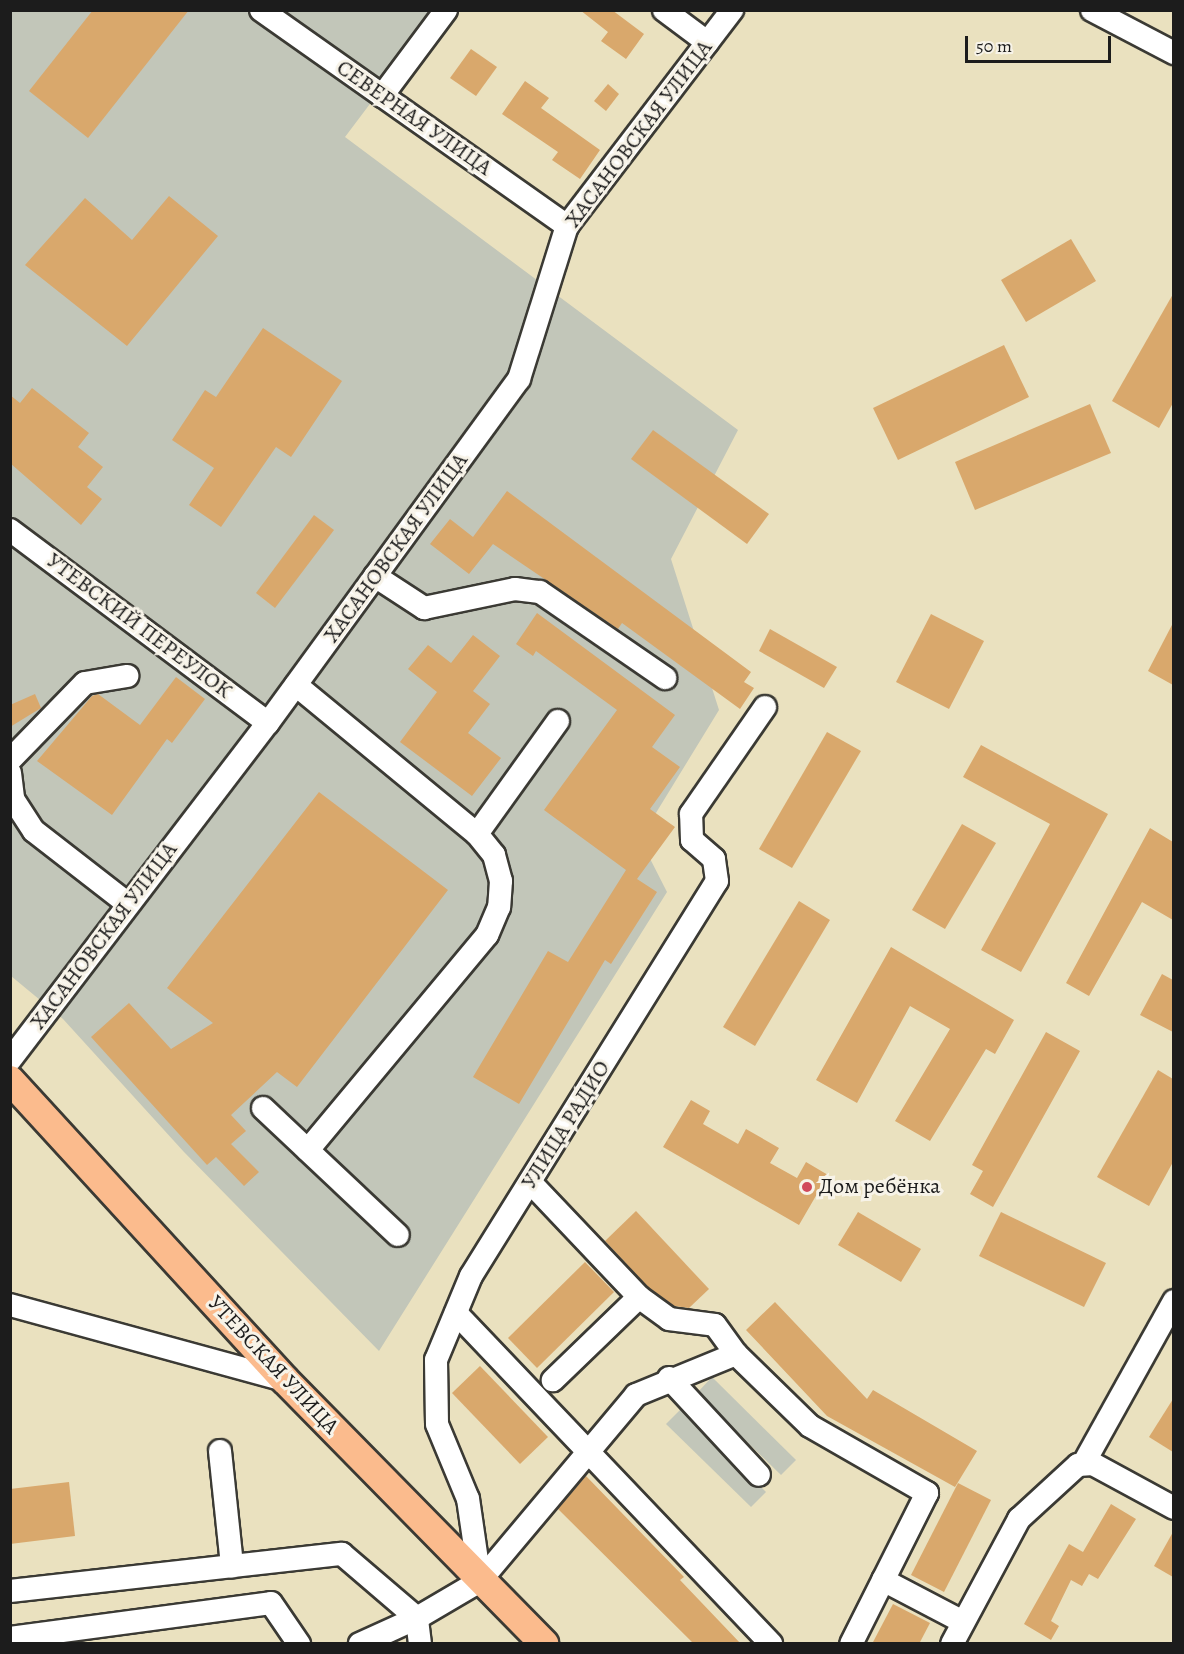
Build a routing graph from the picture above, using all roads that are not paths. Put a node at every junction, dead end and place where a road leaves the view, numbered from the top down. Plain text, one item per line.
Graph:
1 (261, 10) edge
2 (446, 10) edge
3 (664, 10) edge
4 (732, 10) edge
5 (1092, 10) edge
6 (707, 42) junction
7 (1173, 53) edge
8 (382, 96) junction
9 (567, 226) junction
10 (10, 530) edge
11 (375, 576) junction
12 (127, 676) dead end
13 (664, 678) dead end
14 (296, 685) junction
15 (765, 707) dead end
16 (558, 721) dead end
17 (268, 723) junction
18 (10, 760) edge
19 (10, 772) edge
20 (477, 834) junction
21 (128, 904) junction
22 (10, 1060) edge
23 (10, 1080) edge
24 (263, 1108) dead end
25 (308, 1150) junction
26 (530, 1182) junction
27 (399, 1234) dead end
28 (639, 1297) junction
29 (1173, 1301) edge
30 (10, 1305) edge
31 (456, 1313) junction
32 (736, 1354) junction
33 (669, 1378) junction
34 (285, 1380) junction
35 (553, 1380) dead end
36 (586, 1450) junction
37 (220, 1451) dead end
38 (1085, 1461) junction
39 (759, 1475) dead end
40 (1173, 1508) edge
41 (232, 1566) junction
42 (883, 1580) junction
43 (480, 1581) junction
44 (10, 1591) edge
45 (417, 1618) junction
46 (963, 1622) junction
47 (10, 1638) edge
48 (299, 1644) edge
49 (360, 1644) edge
50 (420, 1644) edge
51 (544, 1644) edge
52 (771, 1644) edge
53 (851, 1644) edge
54 (952, 1644) edge

1 - 8 street, СЕВЕРНАЯ УЛИЦА
2 - 8 street
3 - 6 street
4 - 6 street, ХАСАНОВСКАЯ УЛИЦА
5 - 7 street
6 - 9 street, ХАСАНОВСКАЯ УЛИЦА
8 - 9 street, СЕВЕРНАЯ УЛИЦА
9 - 11 street, ХАСАНОВСКАЯ УЛИЦА
10 - 17 street, УТЕВСКИЙ ПЕРЕУЛОК
11 - 13 street
11 - 14 street, ХАСАНОВСКАЯ УЛИЦА
12 - 18 street
14 - 17 street, ХАСАНОВСКАЯ УЛИЦА
14 - 20 street
15 - 26 street, УЛИЦА РАДИО
16 - 20 street
17 - 21 street, ХАСАНОВСКАЯ УЛИЦА
19 - 21 street
20 - 25 street
21 - 22 street, ХАСАНОВСКАЯ УЛИЦА
23 - 34 main road, УТЕВСКАЯ УЛИЦА
24 - 25 street
25 - 27 street
26 - 28 street
26 - 31 street, УЛИЦА РАДИО
28 - 32 street
28 - 35 street
29 - 38 street
30 - 34 street
31 - 36 street
31 - 43 street, УЛИЦА РАДИО
32 - 33 street
32 - 42 street
33 - 36 street
33 - 39 street
34 - 43 main road, УТЕВСКАЯ УЛИЦА
36 - 43 street
36 - 52 street
37 - 41 street
38 - 40 street
38 - 46 street
41 - 44 street
41 - 45 street
42 - 46 street
42 - 53 street
43 - 45 street
43 - 51 main road, УТЕВСКАЯ УЛИЦА
45 - 49 street
45 - 50 street
46 - 54 street
47 - 48 street

